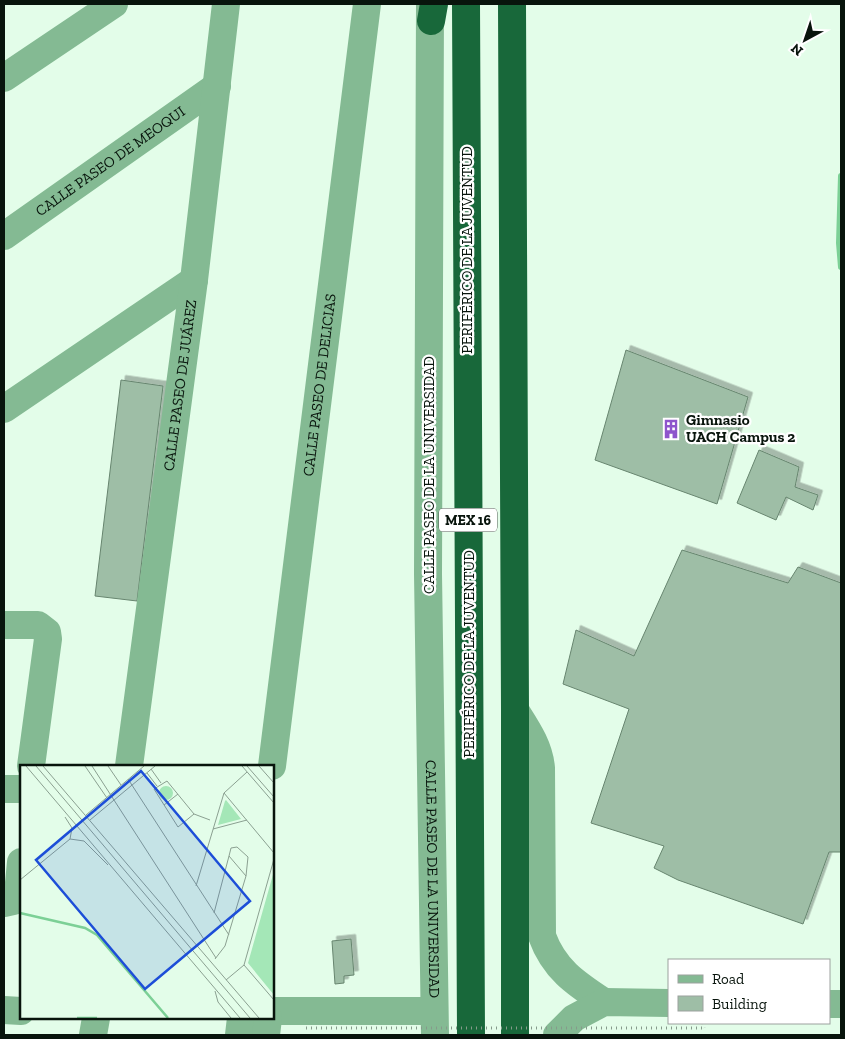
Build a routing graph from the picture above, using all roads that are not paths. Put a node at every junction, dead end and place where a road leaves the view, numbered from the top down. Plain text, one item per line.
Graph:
1 (114, 4) edge
2 (226, 4) edge
3 (367, 4) edge
4 (466, 4) edge
5 (512, 4) edge
6 (432, 10) edge
7 (4, 78) edge
8 (217, 86) junction
9 (4, 236) edge
10 (194, 280) junction
11 (4, 409) edge
12 (4, 625) edge
13 (515, 710) junction
14 (31, 765) edge
15 (129, 765) edge
16 (272, 765) edge
17 (4, 789) edge
18 (20, 789) edge
19 (20, 872) edge
20 (4, 903) edge
21 (604, 1002) junction
22 (668, 1002) edge
23 (4, 1010) edge
24 (20, 1010) edge
25 (274, 1011) edge
26 (96, 1019) edge
27 (241, 1019) edge
28 (268, 1019) edge
29 (434, 1023) edge
30 (93, 1035) edge
31 (239, 1035) edge
32 (266, 1035) edge
33 (470, 1035) edge
34 (515, 1035) edge
35 (557, 1035) edge

1 - 7 street
2 - 8 street, CALLE PASEO DE JUÁREZ
3 - 16 street, CALLE PASEO DE DELICIAS
4 - 33 highway, PERIFÉRICO DE LA JUVENTUD / MEX 16
5 - 13 highway, MEX 16
6 - 29 street, CALLE PASEO DE LA UNIVERSIDAD
8 - 9 street, CALLE PASEO DE MEOQUI
8 - 10 street, CALLE PASEO DE JUÁREZ
10 - 11 street
10 - 15 street, CALLE PASEO DE JUÁREZ
12 - 14 street
13 - 21 street
13 - 34 highway, MEX 16
17 - 18 street
19 - 20 street
21 - 22 street
21 - 35 street
23 - 24 street
25 - 29 street
26 - 30 street
27 - 31 street
28 - 32 street

